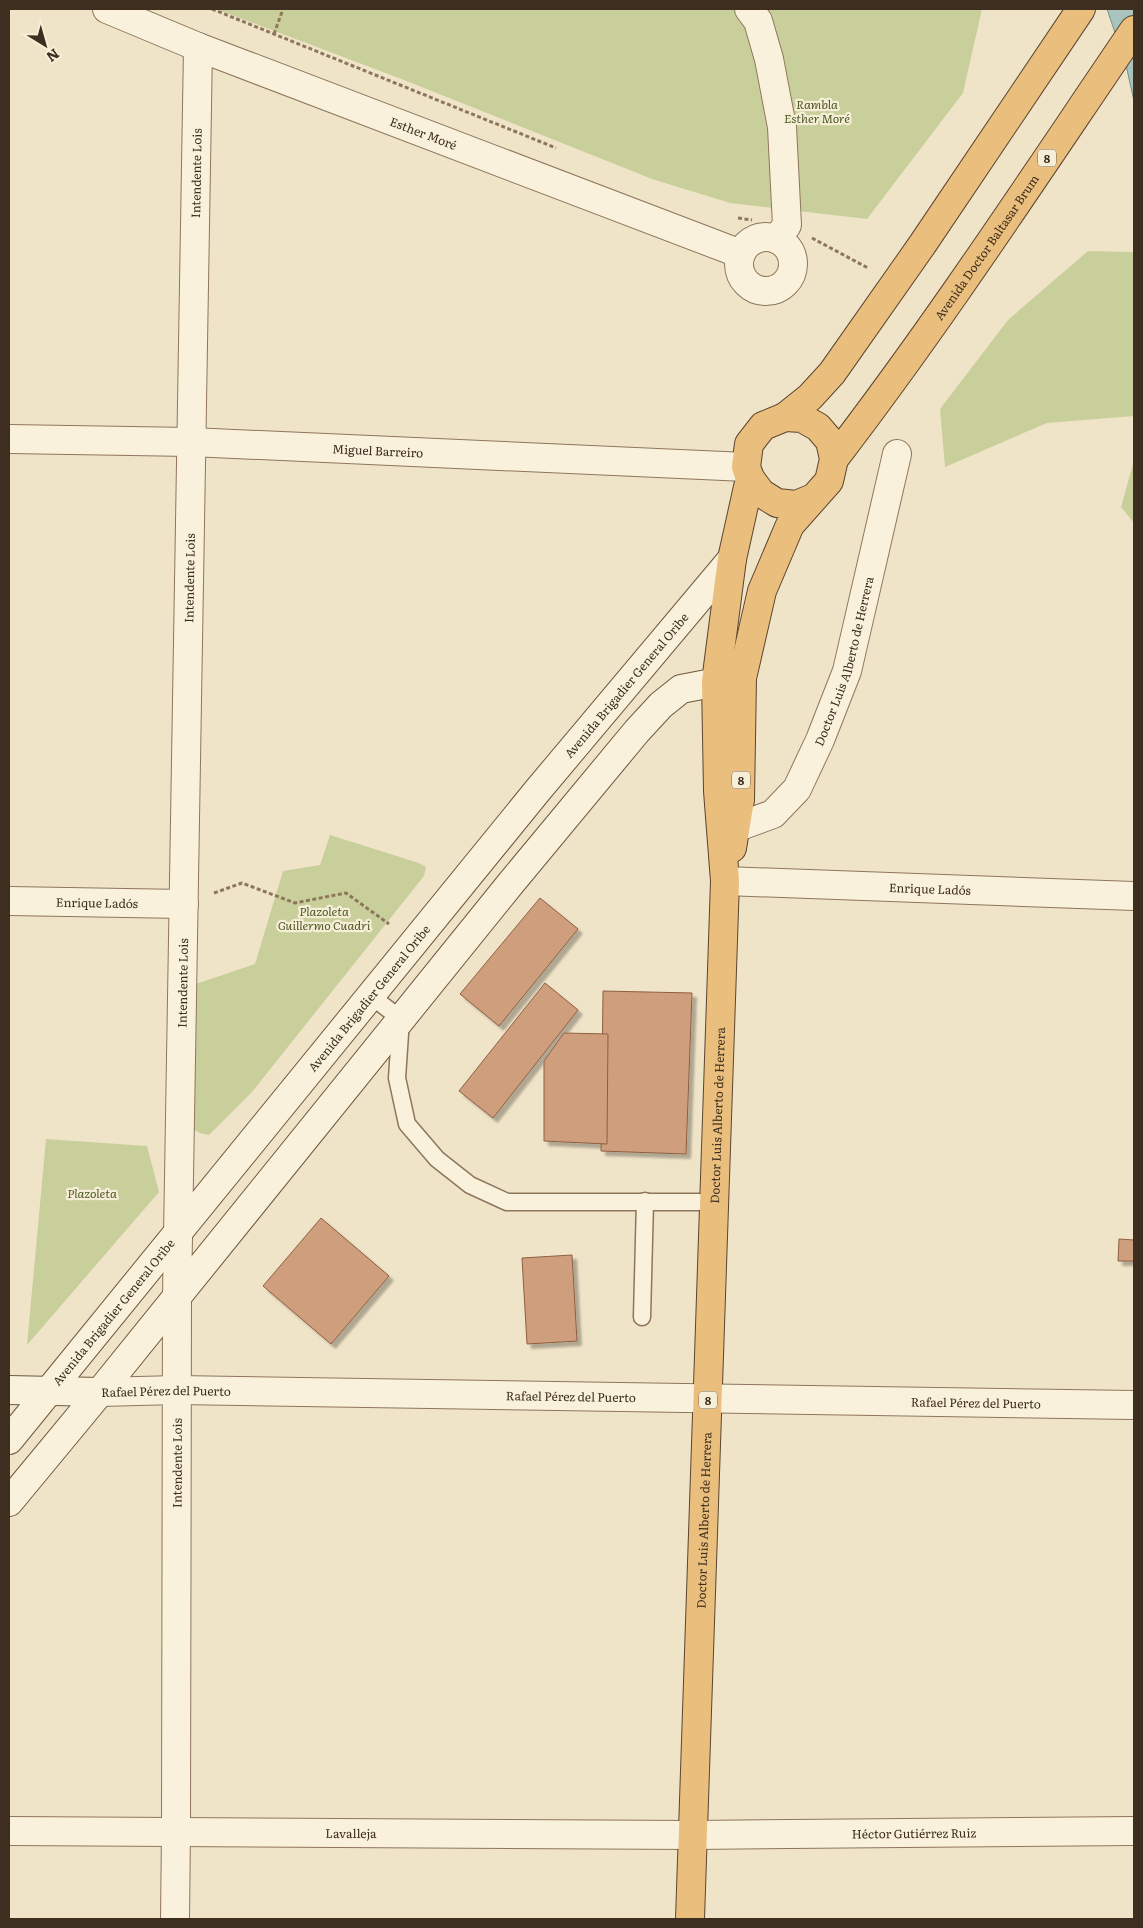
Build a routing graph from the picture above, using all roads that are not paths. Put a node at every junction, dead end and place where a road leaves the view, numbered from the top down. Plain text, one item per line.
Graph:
1 (107, 9) edge
2 (749, 9) edge
3 (1081, 9) edge
4 (1134, 30) edge
5 (198, 47) junction
6 (782, 232) junction
7 (741, 254) junction
8 (785, 417) junction
9 (9, 439) edge
10 (191, 442) junction
11 (897, 454) dead end
12 (834, 459) junction
13 (748, 473) junction
14 (813, 498) junction
15 (732, 559) junction
16 (729, 680) junction
17 (538, 790) junction
18 (568, 815) junction
19 (735, 828) junction
20 (725, 882) junction
21 (1134, 896) edge
22 (9, 901) edge
23 (184, 904) junction
24 (371, 996) junction
25 (401, 1018) junction
26 (645, 1202) junction
27 (715, 1202) junction
28 (178, 1234) junction
29 (177, 1296) junction
30 (642, 1317) dead end
31 (9, 1390) edge
32 (177, 1390) junction
33 (49, 1391) junction
34 (100, 1392) junction
35 (708, 1397) junction
36 (1134, 1405) edge
37 (9, 1440) edge
38 (9, 1502) edge
39 (9, 1831) edge
40 (176, 1831) junction
41 (1134, 1831) edge
42 (693, 1835) junction
43 (175, 1919) edge
44 (690, 1919) edge

1 - 5 street, Esther Moré
2 - 6 street
3 - 8 highway, 8
4 - 12 highway, Avenida Doctor Baltasar Brum / 8
5 - 7 street, Esther Moré
5 - 10 street, Intendente Lois
6 - 7 street
6 - 7 street
8 - 12 highway
8 - 13 highway, 8
9 - 10 street, Miguel Barreiro
10 - 13 street, Miguel Barreiro
10 - 23 street, Intendente Lois
11 - 19 street, Doctor Luis Alberto de Herrera
12 - 14 highway, 8
13 - 14 highway
13 - 15 highway, Doctor Luis Alberto de Herrera / 8
14 - 16 highway, Doctor Luis Alberto de Herrera / 8
15 - 16 highway, Doctor Luis Alberto de Herrera / 8
15 - 17 street, Avenida Brigadier General Oribe
16 - 18 street
16 - 19 highway, Doctor Luis Alberto de Herrera / 8
16 - 20 highway, Doctor Luis Alberto de Herrera / 8
17 - 18 street
17 - 24 street, Avenida Brigadier General Oribe
18 - 25 street
19 - 20 highway, Doctor Luis Alberto de Herrera / 8
20 - 21 street, Enrique Ladós
20 - 27 highway, Doctor Luis Alberto de Herrera / 8
22 - 23 street, Enrique Ladós
23 - 28 street, Intendente Lois
24 - 25 lane
24 - 28 street, Avenida Brigadier General Oribe
25 - 26 lane
25 - 29 street
26 - 27 lane
26 - 30 lane
27 - 35 highway, Doctor Luis Alberto de Herrera / 8
28 - 29 street, Intendente Lois
28 - 33 street, Avenida Brigadier General Oribe
29 - 32 street, Intendente Lois
29 - 34 street
31 - 33 street, Rafael Pérez del Puerto
32 - 34 street, Rafael Pérez del Puerto
32 - 35 street, Rafael Pérez del Puerto
32 - 40 street, Intendente Lois
33 - 34 street, Rafael Pérez del Puerto
33 - 37 street, Avenida Brigadier General Oribe
34 - 38 street
35 - 36 street, Rafael Pérez del Puerto
35 - 42 highway, Doctor Luis Alberto de Herrera / 8
39 - 40 street, Lavalleja
40 - 42 street, Lavalleja
40 - 43 street, Intendente Lois
41 - 42 street, Héctor Gutiérrez Ruiz
42 - 44 highway, Doctor Luis Alberto de Herrera / 8

